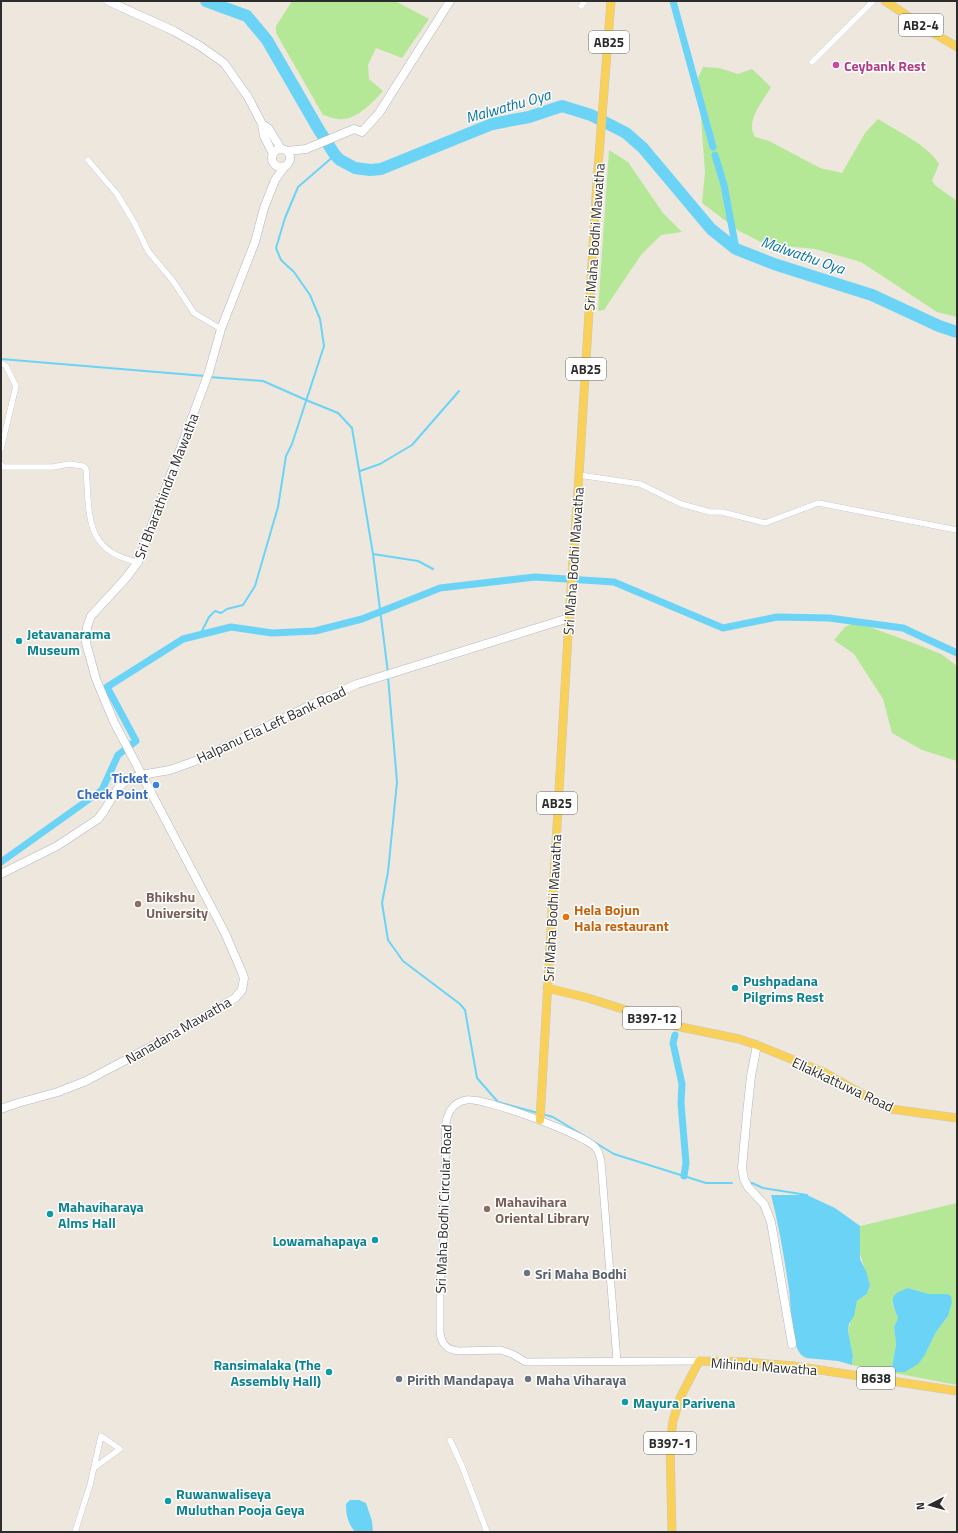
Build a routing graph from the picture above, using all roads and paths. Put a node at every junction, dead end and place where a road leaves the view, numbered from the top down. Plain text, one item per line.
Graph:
1 (108, 1) edge
2 (450, 1) edge
3 (584, 1) edge
4 (611, 1) edge
5 (873, 1) edge
6 (885, 1) edge
7 (581, 6) dead end
8 (957, 47) edge
9 (812, 62) dead end
10 (262, 124) junction
11 (306, 149) junction
12 (284, 150) junction
13 (273, 154) junction
14 (290, 159) junction
15 (88, 160) dead end
16 (274, 163) junction
17 (285, 166) junction
18 (275, 180) junction
19 (221, 330) junction
20 (1, 363) edge
21 (1, 449) edge
22 (1, 464) edge
23 (579, 475) junction
24 (957, 530) edge
25 (138, 562) junction
26 (568, 618) junction
27 (141, 775) junction
28 (1, 874) edge
29 (547, 988) junction
30 (757, 1045) junction
31 (1, 1109) edge
32 (957, 1118) edge
33 (540, 1120) junction
34 (792, 1344) dead end
35 (617, 1361) junction
36 (700, 1361) junction
37 (957, 1391) edge
38 (450, 1440) dead end
39 (95, 1467) junction
40 (75, 1532) edge
41 (488, 1532) edge
42 (672, 1532) edge

1 - 10 main road
2 - 11 main road
3 - 7 street
4 - 23 main road, Sri Maha Bodhi Mawatha / AB25
5 - 9 street
6 - 8 main road, AB2-4
10 - 12 main road
10 - 13 main road
11 - 12 main road
11 - 14 main road
12 - 13 main road
12 - 14 main road
13 - 16 main road
14 - 17 main road
15 - 19 street
16 - 17 main road
16 - 18 main road, Sri Bharathindra Mawatha
17 - 18 main road, Sri Bharathindra Mawatha
18 - 19 main road, Sri Bharathindra Mawatha
19 - 25 main road, Sri Bharathindra Mawatha
20 - 21 street
22 - 25 street
23 - 24 street
23 - 26 main road, Sri Maha Bodhi Mawatha / AB25
25 - 27 main road, Sri Bharathindra Mawatha
26 - 27 main road, Halpanu Ela Left Bank Road
26 - 29 main road, Sri Maha Bodhi Mawatha / AB25
27 - 28 main road, Halpanu Ela Left Bank Road
27 - 31 main road, Nanadana Mawatha
29 - 30 main road, Ellakkattuwa Road / B397-12
29 - 33 main road, Sri Maha Bodhi Mawatha / AB25
30 - 32 main road, Ellakkattuwa Road / B397-12
30 - 34 main road
33 - 35 street, Sri Maha Bodhi Circular Road
33 - 35 street, Sri Maha Bodhi Circular Road / B638
35 - 36 street, B638
36 - 37 main road, Mihindu Mawatha / B638
36 - 42 main road, Mihindu Mawatha / B397-1
38 - 41 street
39 - 39 street
39 - 40 street

